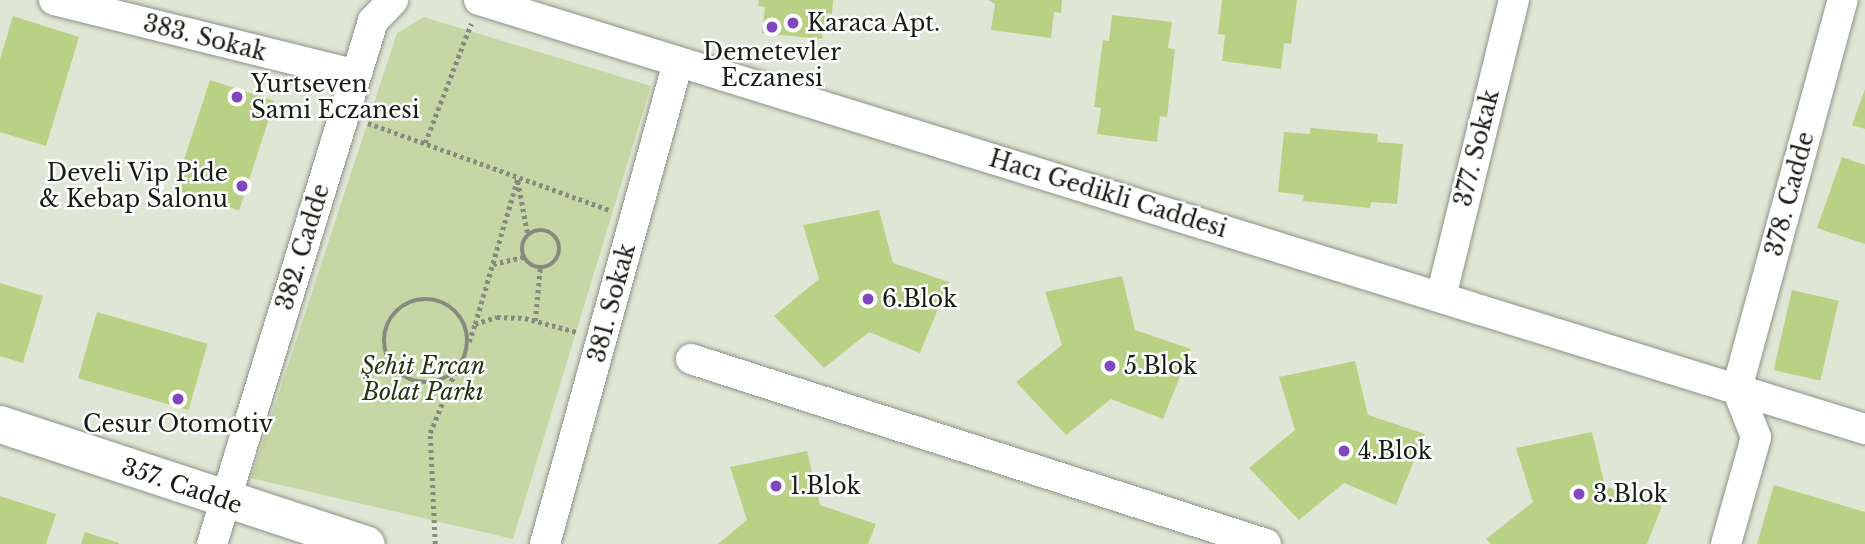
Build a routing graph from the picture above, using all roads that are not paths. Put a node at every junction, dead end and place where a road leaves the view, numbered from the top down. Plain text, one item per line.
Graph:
1 (54, 0) edge
2 (393, 0) edge
3 (479, 0) edge
4 (1514, 0) edge
5 (1843, 0) edge
6 (678, 62) junction
7 (356, 75) junction
8 (1441, 297) junction
9 (691, 359) dead end
10 (1737, 389) junction
11 (0, 424) edge
12 (1865, 429) edge
13 (224, 500) junction
14 (1188, 532) edge
15 (212, 544) edge
16 (366, 544) edge
17 (545, 544) edge
18 (1266, 544) edge
19 (1726, 544) edge

1 - 7 street, 383. Sokak
2 - 7 street, 382. Cadde
3 - 6 street, Hacı Gedikli Caddesi
4 - 8 street, 377. Sokak
5 - 10 street, 378. Cadde
6 - 8 street, Hacı Gedikli Caddesi
6 - 17 street, 381. Sokak
7 - 13 street, 382. Cadde
8 - 10 street, Hacı Gedikli Caddesi
9 - 14 street
10 - 12 street, Hacı Gedikli Caddesi
10 - 19 street
11 - 13 main road, 357. Cadde
13 - 15 street, 382. Cadde
13 - 16 main road, 357. Cadde
14 - 18 street

